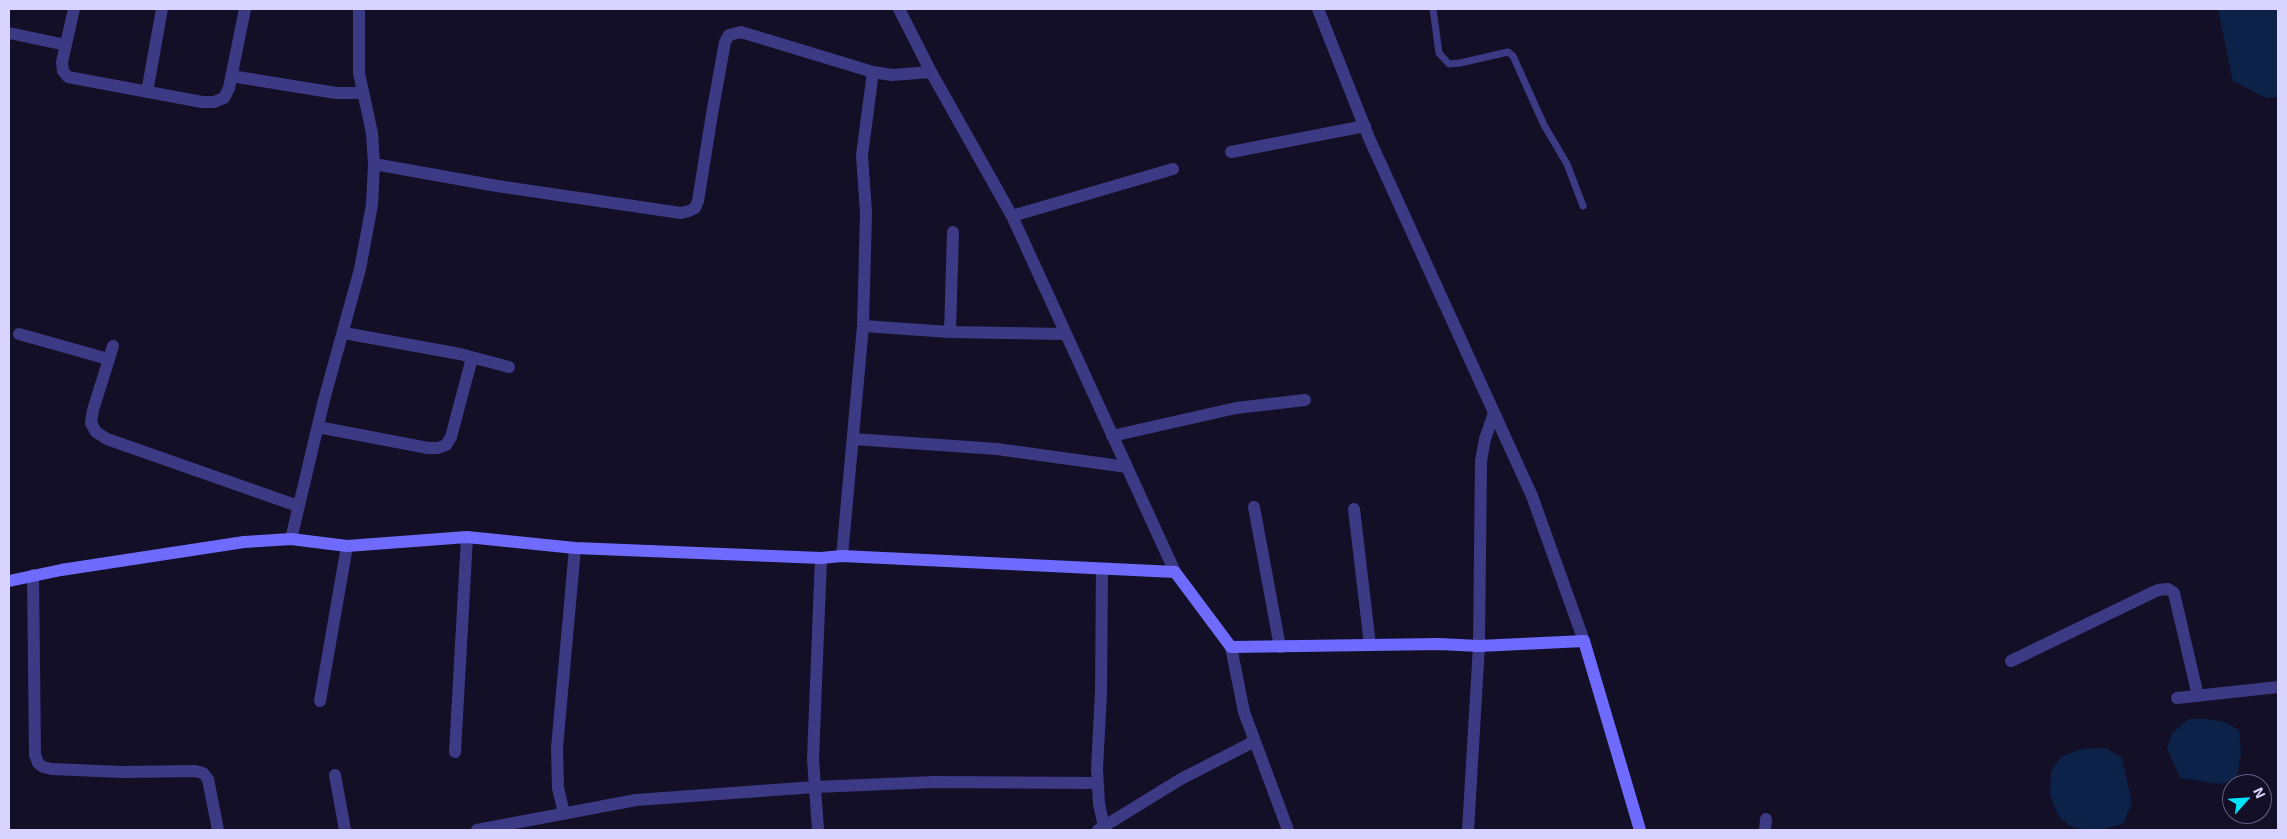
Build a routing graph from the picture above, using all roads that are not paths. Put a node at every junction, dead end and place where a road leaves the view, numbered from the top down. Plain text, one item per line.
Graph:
1 (74, 9) edge
2 (162, 9) edge
3 (245, 9) edge
4 (359, 9) edge
5 (899, 9) edge
6 (1433, 9) edge
7 (1322, 10) edge
8 (9, 33) edge
9 (66, 44) junction
10 (873, 72) junction
11 (931, 72) junction
12 (232, 76) junction
13 (147, 92) junction
14 (363, 93) junction
15 (1364, 126) junction
16 (1231, 152) dead end
17 (374, 164) junction
18 (1173, 169) dead end
19 (1583, 206) dead end
20 (1012, 216) junction
21 (953, 232) dead end
22 (863, 326) junction
23 (950, 332) junction
24 (344, 333) junction
25 (19, 334) dead end
26 (1064, 334) junction
27 (112, 346) dead end
28 (472, 358) junction
29 (108, 359) junction
30 (508, 367) dead end
31 (1305, 400) dead end
32 (1494, 412) junction
33 (318, 427) junction
34 (1112, 436) junction
35 (853, 439) junction
36 (1127, 467) junction
37 (298, 506) junction
38 (1254, 507) dead end
39 (1354, 509) dead end
40 (468, 537) junction
41 (291, 539) junction
42 (347, 546) junction
43 (575, 548) junction
44 (842, 556) junction
45 (821, 558) junction
46 (1102, 570) junction
47 (1175, 572) junction
48 (33, 575) junction
49 (9, 581) edge
50 (1584, 641) junction
51 (1370, 645) junction
52 (1479, 646) junction
53 (1231, 647) junction
54 (1280, 647) junction
55 (2011, 661) dead end
56 (2278, 687) edge
57 (2198, 696) junction
58 (2177, 698) dead end
59 (320, 701) dead end
60 (1255, 741) junction
61 (455, 752) dead end
62 (335, 776) dead end
63 (1097, 783) junction
64 (815, 787) junction
65 (564, 813) junction
66 (1101, 828) edge
67 (218, 830) edge
68 (344, 830) edge
69 (477, 830) edge
70 (818, 830) edge
71 (1288, 830) edge
72 (1468, 830) edge
73 (1640, 830) edge

1 - 9 street
2 - 13 street
3 - 12 street
4 - 14 street
5 - 11 street
6 - 19 lane
7 - 15 street
8 - 9 street
9 - 13 street
10 - 11 street
10 - 17 street
10 - 22 street
11 - 20 street
12 - 13 street
12 - 14 street
14 - 17 street
15 - 16 street
15 - 32 street
17 - 24 street
18 - 20 street
20 - 26 street
21 - 23 street
22 - 23 street
22 - 35 street
23 - 26 street
24 - 28 street
24 - 33 street
25 - 29 street
26 - 34 street
27 - 29 street
28 - 30 street
28 - 33 street
29 - 37 street
31 - 34 street
32 - 50 street
32 - 52 street
33 - 37 street
34 - 36 street
35 - 36 street
35 - 44 street
36 - 47 street
37 - 41 street
38 - 54 street
39 - 51 street
40 - 42 main road
40 - 43 main road
40 - 61 street
41 - 42 main road
41 - 48 main road
42 - 59 street
43 - 45 main road
43 - 65 street
44 - 45 main road
44 - 46 main road
45 - 64 street
46 - 47 main road
46 - 63 street
47 - 53 main road
48 - 49 main road
48 - 67 street
50 - 52 main road
50 - 73 main road
51 - 52 main road
51 - 54 main road
52 - 72 street
53 - 54 main road
53 - 60 street
55 - 57 street
56 - 57 street
57 - 58 street
60 - 66 street
60 - 71 street
62 - 68 street
63 - 64 street
63 - 66 street
64 - 65 street
64 - 70 street
65 - 69 street

